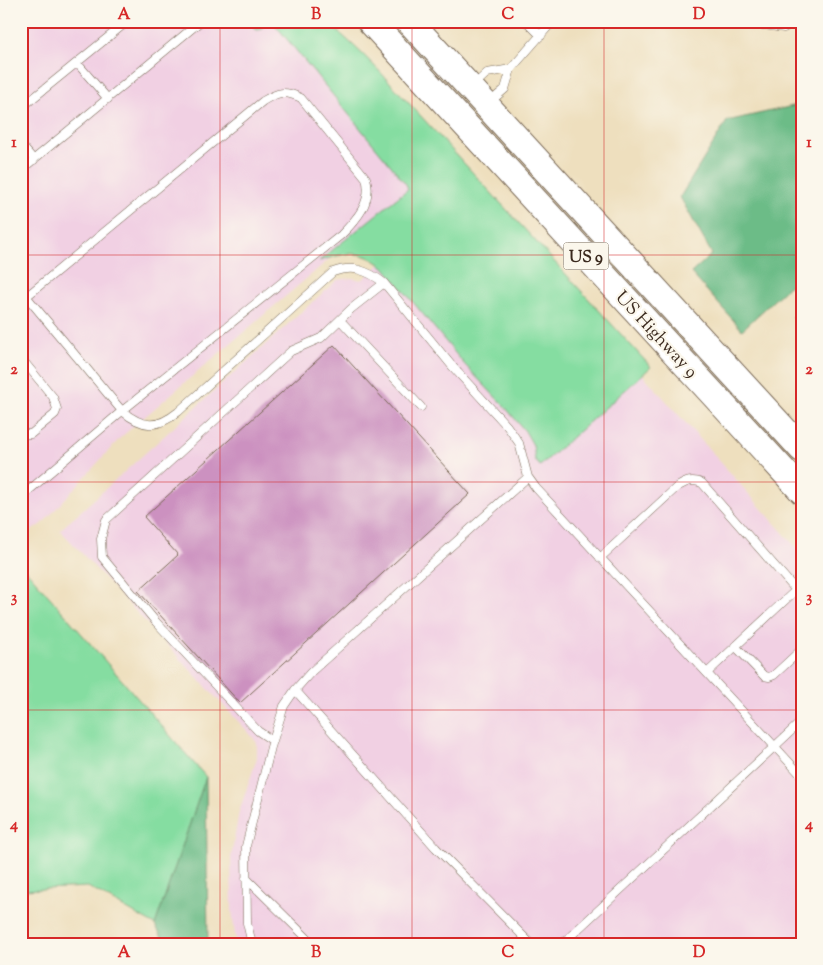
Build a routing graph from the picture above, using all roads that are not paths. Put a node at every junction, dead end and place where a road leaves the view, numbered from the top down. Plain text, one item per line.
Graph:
1 (128, 21) edge
2 (201, 21) edge
3 (370, 21) edge
4 (409, 21) edge
5 (526, 21) edge
6 (553, 21) edge
7 (755, 21) edge
8 (795, 21) edge
9 (540, 36) junction
10 (77, 63) junction
11 (511, 69) junction
12 (478, 97) junction
13 (108, 99) junction
14 (21, 108) edge
15 (21, 145) edge
16 (34, 160) junction
17 (21, 170) edge
18 (384, 283) junction
19 (24, 293) edge
20 (340, 320) junction
21 (21, 358) edge
22 (421, 407) dead end
23 (122, 411) junction
24 (21, 432) edge
25 (802, 449) edge
26 (528, 477) junction
27 (802, 491) edge
28 (21, 497) edge
29 (600, 558) junction
30 (796, 590) junction
31 (802, 597) edge
32 (735, 646) junction
33 (802, 649) edge
34 (706, 673) junction
35 (295, 690) junction
36 (802, 721) edge
37 (273, 741) junction
38 (774, 746) junction
39 (802, 776) edge
40 (246, 878) junction
41 (252, 944) edge
42 (313, 944) edge
43 (531, 944) edge
44 (562, 944) edge

1 - 10 lane
2 - 13 lane
3 - 27 highway, US Highway 9 / US 9
4 - 12 highway, US Highway 9 / US 9
5 - 9 lane
6 - 9 lane
7 - 8 lane
9 - 11 lane
10 - 13 lane
10 - 14 lane
11 - 12 lane
11 - 12 lane
12 - 25 highway, US Highway 9 / US 9
13 - 16 lane
15 - 16 lane
16 - 17 lane
18 - 20 lane
18 - 23 lane
18 - 26 lane
19 - 23 lane
19 - 23 lane
20 - 22 lane
20 - 37 lane
21 - 24 lane
23 - 28 lane
26 - 29 lane
26 - 35 lane
29 - 30 lane
29 - 34 lane
30 - 31 lane
30 - 32 lane
32 - 33 lane
32 - 34 lane
34 - 38 lane
35 - 37 lane
35 - 43 lane
36 - 38 lane
37 - 40 lane
38 - 39 lane
38 - 44 lane
40 - 41 lane
40 - 42 lane

